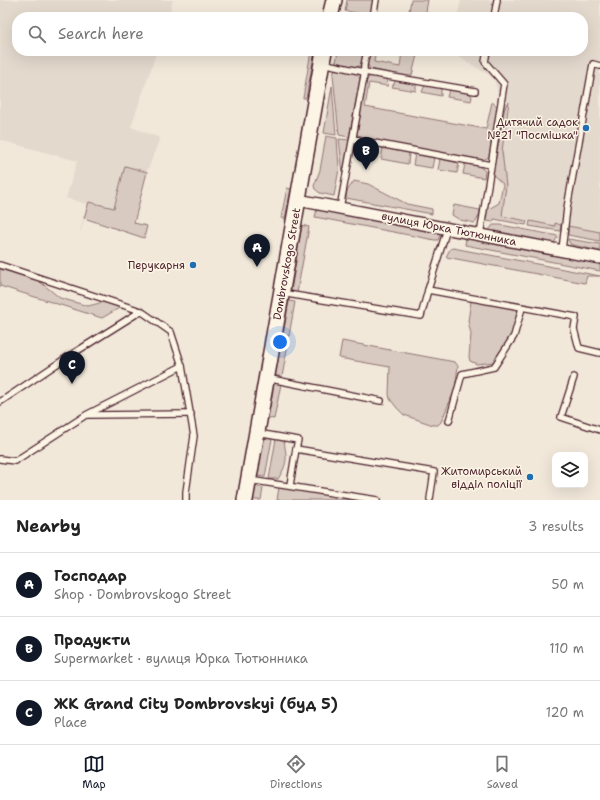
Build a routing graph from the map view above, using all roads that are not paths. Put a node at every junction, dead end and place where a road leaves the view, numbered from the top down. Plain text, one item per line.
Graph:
1 (334, 0) edge
2 (376, 0) edge
3 (497, 0) edge
4 (331, 12) edge
5 (374, 12) edge
6 (495, 12) edge
7 (366, 56) edge
8 (486, 56) edge
9 (323, 57) edge
10 (600, 66) edge
11 (364, 72) junction
12 (475, 91) dead end
13 (353, 139) junction
14 (491, 165) junction
15 (298, 200) junction
16 (340, 208) junction
17 (447, 229) junction
18 (480, 235) junction
19 (562, 250) junction
20 (600, 258) edge
21 (0, 265) edge
22 (428, 290) junction
23 (281, 293) junction
24 (522, 308) junction
25 (141, 311) junction
26 (600, 352) edge
27 (182, 366) junction
28 (574, 377) dead end
29 (266, 378) junction
30 (381, 401) dead end
31 (0, 402) edge
32 (191, 414) junction
33 (86, 415) junction
34 (449, 421) dead end
35 (600, 430) edge
36 (256, 433) junction
37 (296, 449) junction
38 (0, 459) edge
39 (248, 479) junction
40 (290, 485) junction
41 (430, 499) edge
42 (186, 500) edge
43 (245, 500) edge
44 (377, 500) edge

1 - 4 street
2 - 5 lane
3 - 6 lane
7 - 11 lane
8 - 14 lane
9 - 11 lane
9 - 15 street, Dombrovskogo Street
10 - 19 lane
11 - 12 lane
11 - 13 lane
13 - 14 lane
13 - 16 lane
14 - 18 lane
15 - 16 street, вулиця Юрка Тютюнника
15 - 23 street, Dombrovskogo Street
16 - 17 street, вулиця Юрка Тютюнника
17 - 18 street, вулиця Юрка Тютюнника
17 - 22 lane
18 - 19 street, вулиця Юрка Тютюнника
19 - 20 street, вулиця Юрка Тютюнника
21 - 25 lane
22 - 23 lane
22 - 24 lane
23 - 29 street, Dombrovskogo Street
24 - 26 lane
24 - 34 lane
25 - 27 lane
25 - 31 lane
27 - 32 lane
27 - 33 lane
28 - 35 lane
29 - 30 lane
29 - 36 street, Dombrovskogo Street
32 - 33 lane
32 - 42 lane
33 - 38 lane
36 - 37 lane
36 - 39 street, Dombrovskogo Street
37 - 40 lane
37 - 41 lane
39 - 40 lane
39 - 43 street, Dombrovskogo Street
40 - 44 lane

